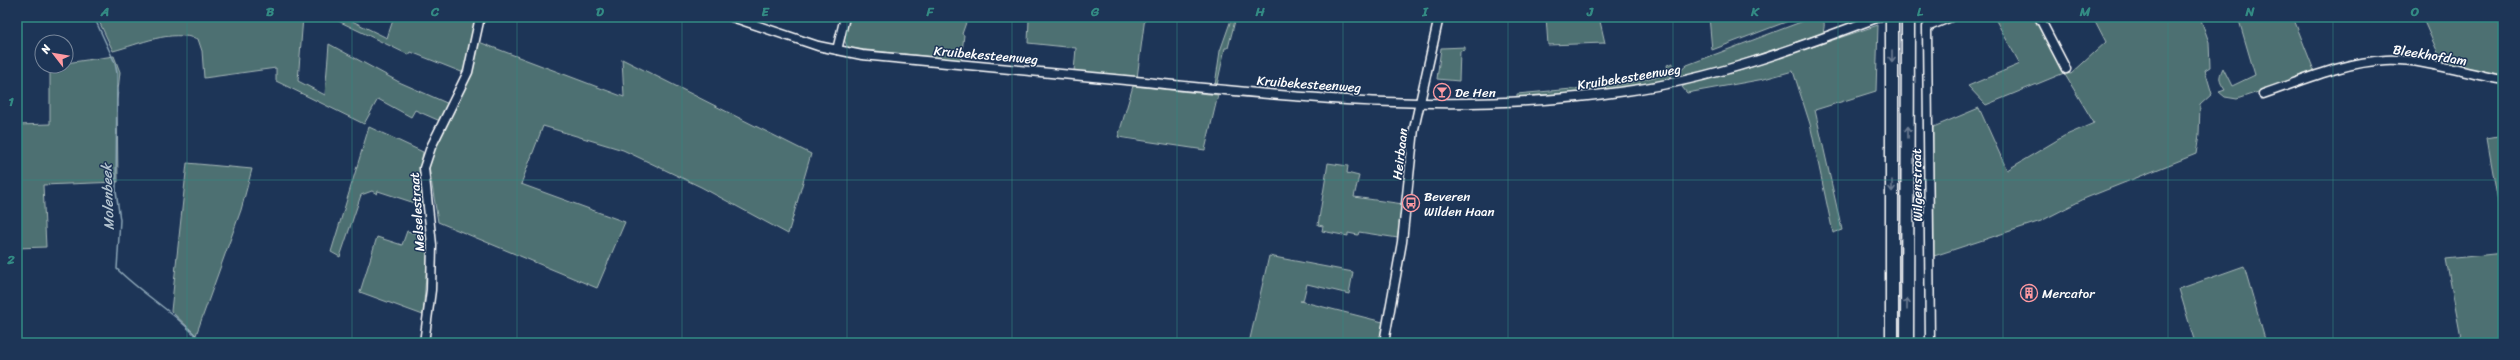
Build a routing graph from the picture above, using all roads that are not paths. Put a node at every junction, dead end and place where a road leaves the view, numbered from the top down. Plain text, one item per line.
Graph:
1 (480, 17) edge
2 (732, 17) edge
3 (845, 17) edge
4 (1439, 17) edge
5 (1879, 17) edge
6 (1892, 17) edge
7 (1908, 17) edge
8 (1951, 17) edge
9 (2039, 17) edge
10 (837, 50) junction
11 (2066, 69) dead end
12 (2503, 80) edge
13 (2263, 94) dead end
14 (1420, 104) junction
15 (424, 343) edge
16 (1384, 343) edge
17 (1892, 343) edge
18 (1907, 343) edge
19 (1930, 343) edge

1 - 15 street, Melselestraat
2 - 10 street, Kruibekesteenweg
3 - 10 street
4 - 14 street, Heirbaan
5 - 14 street, Kruibekesteenweg
6 -> 17 highway
18 -> 7 highway
8 - 19 street, Wilgenstraat
9 - 11 street
10 - 14 street, Kruibekesteenweg
12 - 13 street, Bleekhofdam
14 - 16 street, Heirbaan

